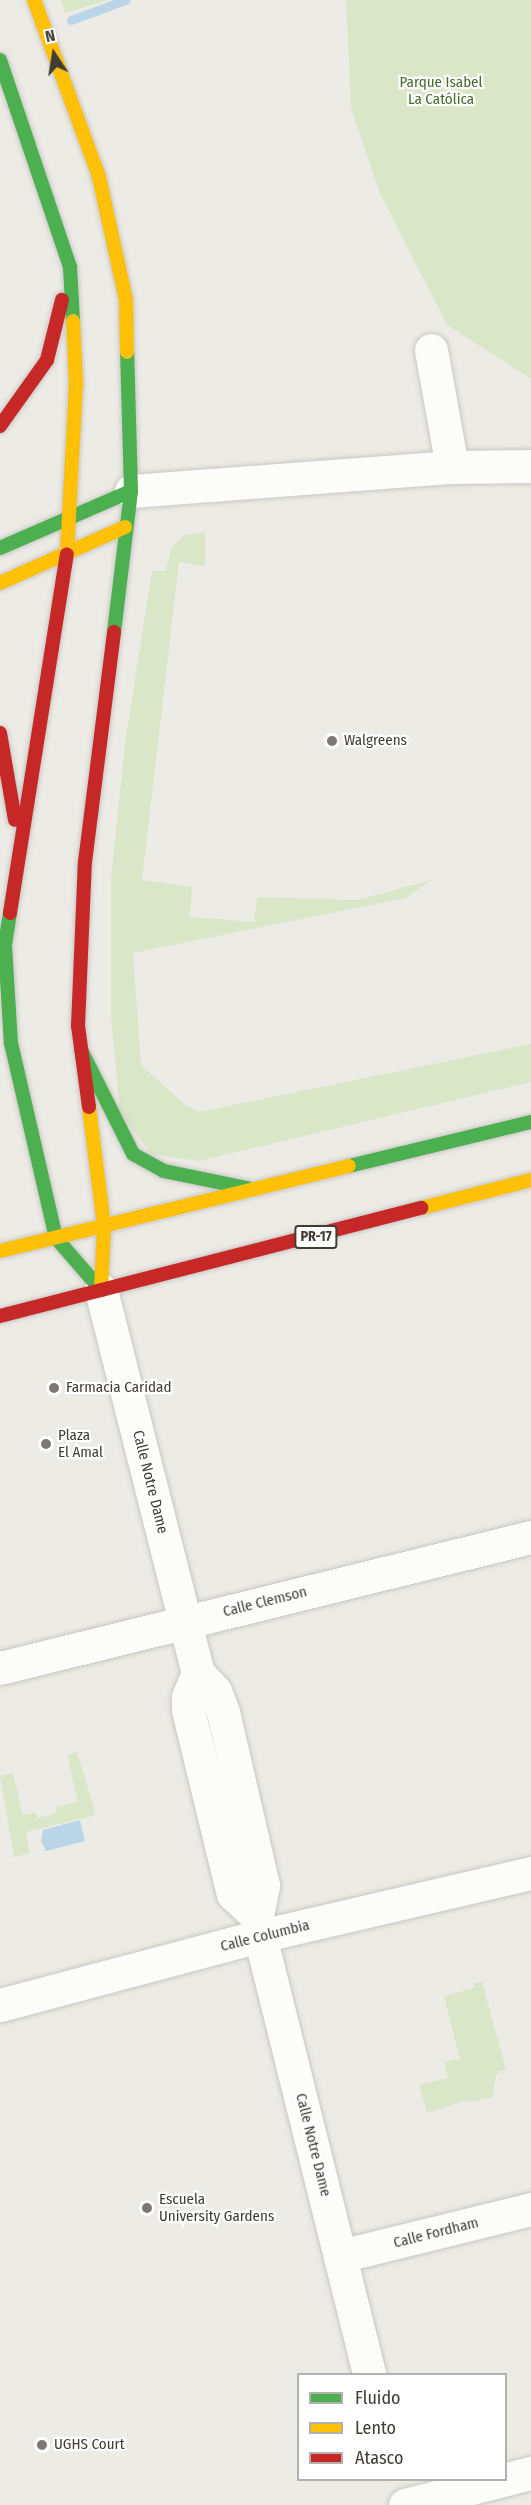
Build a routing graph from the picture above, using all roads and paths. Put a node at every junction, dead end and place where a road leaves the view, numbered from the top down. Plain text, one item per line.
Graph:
1 (34, 0) edge
2 (0, 60) edge
3 (70, 267) junction
4 (431, 350) dead end
5 (0, 426) edge
6 (531, 466) edge
7 (452, 467) junction
8 (184, 486) junction
9 (131, 491) junction
10 (70, 517) junction
11 (125, 527) junction
12 (0, 548) edge
13 (67, 554) junction
14 (0, 584) edge
15 (0, 734) edge
16 (20, 848) junction
17 (81, 1050) junction
18 (531, 1122) edge
19 (531, 1180) edge
20 (254, 1190) junction
21 (104, 1226) junction
22 (56, 1238) junction
23 (0, 1251) edge
24 (101, 1290) junction
25 (0, 1316) edge
26 (531, 1537) edge
27 (185, 1621) junction
28 (0, 1668) edge
29 (531, 1873) edge
30 (258, 1926) junction
31 (0, 2006) edge
32 (531, 2209) edge
33 (340, 2256) junction
34 (369, 2373) edge
35 (531, 2473) edge
36 (507, 2479) edge
37 (394, 2481) edge
38 (500, 2481) edge
39 (400, 2505) edge
40 (405, 2505) edge

1 - 9 main road
2 - 3 main road
3 - 5 main road
3 - 10 main road
4 - 7 street
6 - 7 street
7 - 8 street
8 - 9 street
8 - 11 street
9 - 10 main road
9 - 11 main road
10 - 12 main road
10 - 13 main road
11 - 13 main road
11 - 17 main road
13 - 14 main road
13 - 16 main road
15 - 16 main road
16 - 22 main road
17 - 20 main road
17 - 21 main road
18 - 20 main road
19 - 24 main road, PR-17
20 - 21 main road
21 - 22 main road
21 - 24 main road
22 - 23 main road
22 - 24 main road
24 - 25 main road, PR-17
24 - 27 street, Calle Notre Dame
26 - 27 street, Calle Clemson
27 - 28 street, Calle Clemson
27 - 30 street, Calle Notre Dame
29 - 30 street, Calle Columbia
30 - 31 street, Calle Columbia
30 - 33 street, Calle Notre Dame
32 - 33 street, Calle Fordham
33 - 34 street, Calle Notre Dame
35 - 36 street
37 - 39 street
38 - 40 street

